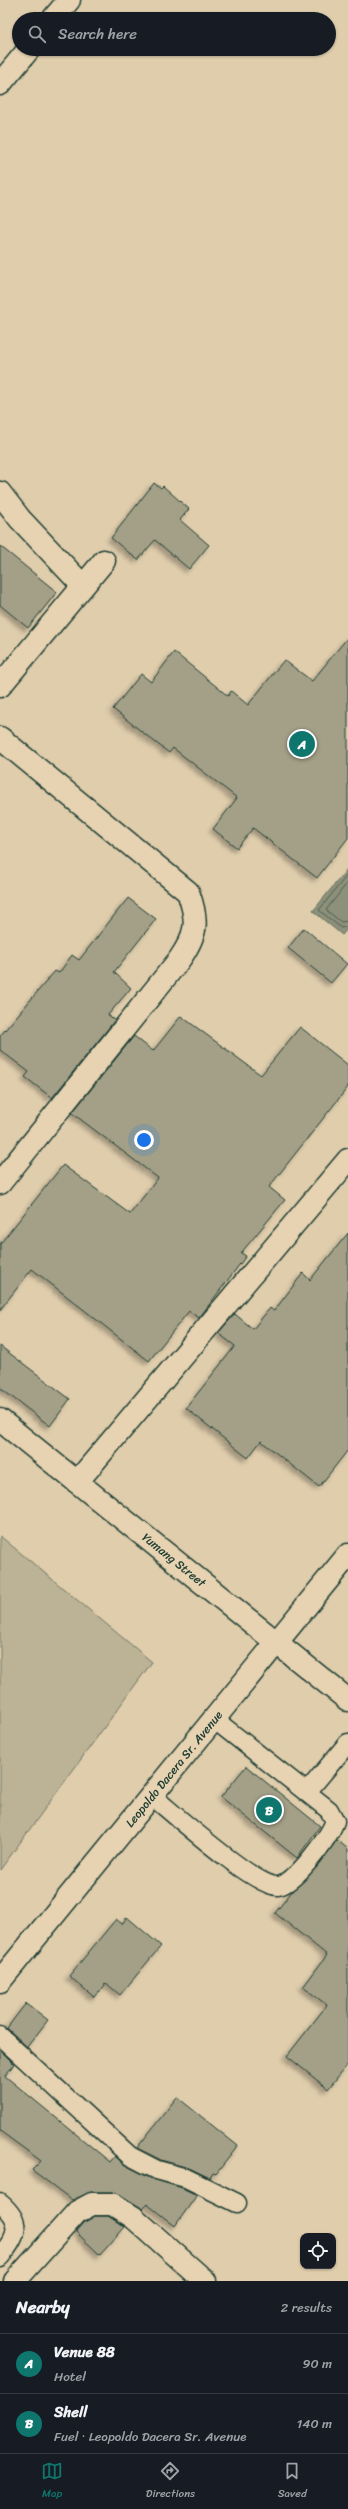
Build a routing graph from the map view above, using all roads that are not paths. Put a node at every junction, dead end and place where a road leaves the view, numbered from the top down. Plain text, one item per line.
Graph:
1 (69, 0) edge
2 (59, 12) edge
3 (23, 56) edge
4 (0, 84) edge
5 (0, 493) edge
6 (104, 561) dead end
7 (83, 586) junction
8 (0, 686) edge
9 (0, 738) edge
10 (348, 1160) edge
11 (0, 1183) edge
12 (0, 1420) edge
13 (77, 1482) junction
14 (348, 1555) edge
15 (277, 1643) junction
16 (348, 1700) edge
17 (215, 1720) junction
18 (348, 1743) edge
19 (307, 1792) junction
20 (152, 1796) junction
21 (0, 1982) edge
22 (0, 2036) edge
23 (0, 2203) edge
24 (237, 2203) dead end
25 (0, 2257) edge
26 (15, 2281) edge
27 (205, 2281) edge

1 - 2 street
3 - 4 street
5 - 7 street
6 - 7 street
7 - 8 street
9 - 11 street
10 - 13 street
12 - 13 street, Yumang Street
13 - 15 street, Yumang Street
14 - 15 street, Leopoldo Dacera Sr. Avenue
15 - 16 street, Yumang Street
15 - 17 street, Leopoldo Dacera Sr. Avenue
17 - 19 lane
17 - 20 street, Leopoldo Dacera Sr. Avenue
18 - 19 lane
19 - 20 lane
20 - 21 street, Leopoldo Dacera Sr. Avenue
22 - 24 lane
23 - 25 lane
26 - 27 street

